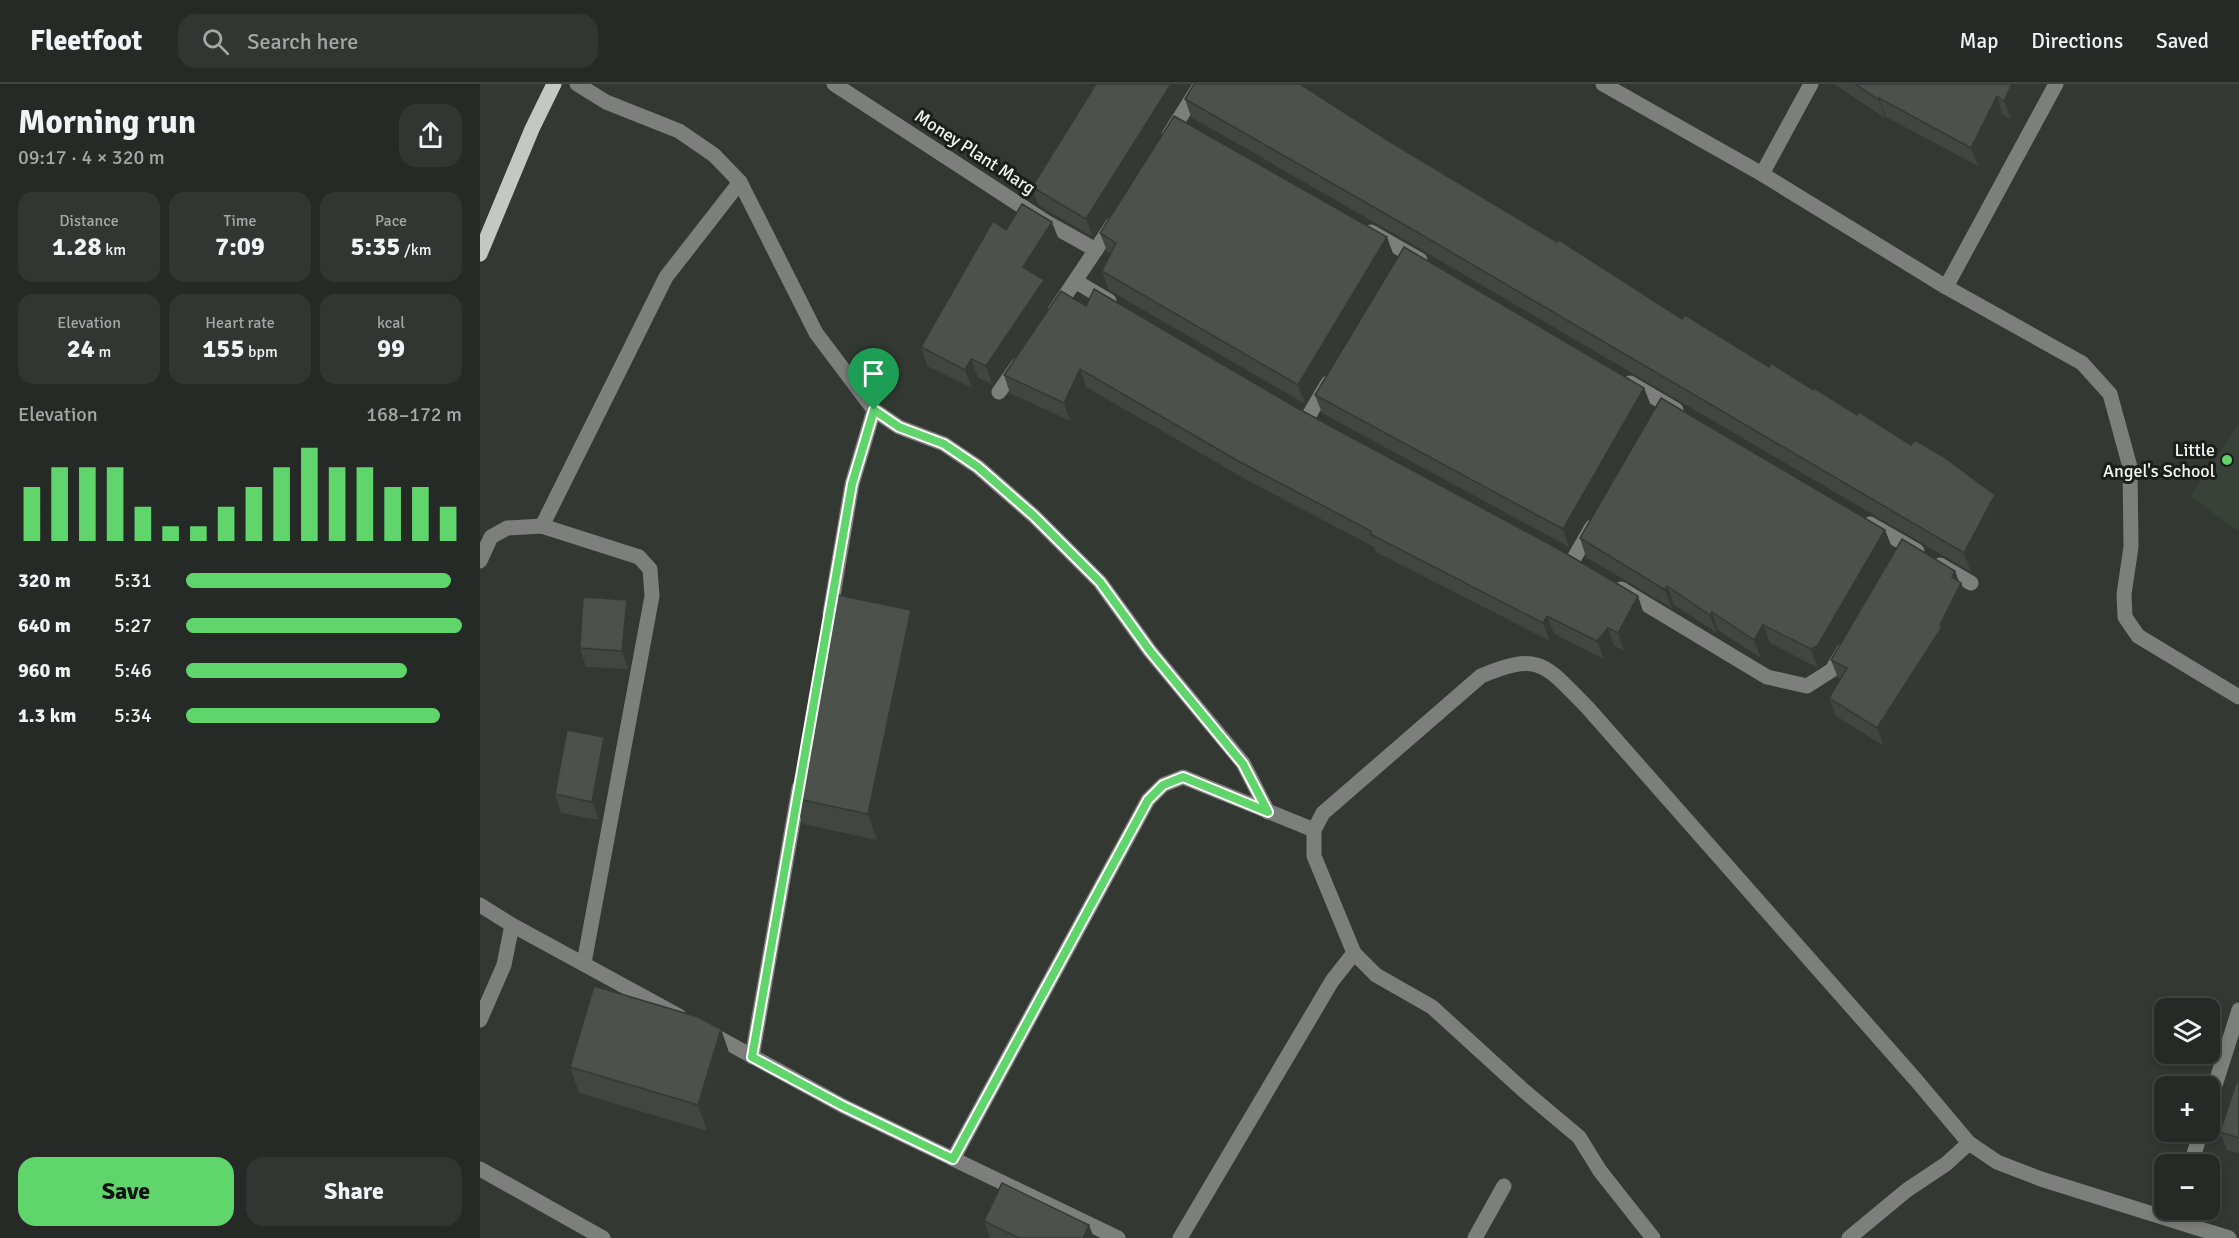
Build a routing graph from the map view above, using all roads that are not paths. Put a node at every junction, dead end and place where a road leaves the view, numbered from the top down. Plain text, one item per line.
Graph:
1 (554, 84) edge
2 (577, 84) edge
3 (834, 84) edge
4 (1201, 84) edge
5 (1603, 84) edge
6 (1811, 84) edge
7 (2056, 84) edge
8 (1159, 151) edge
9 (1762, 174) junction
10 (740, 182) junction
11 (1121, 210) edge
12 (1357, 224) edge
13 (1096, 250) junction
14 (480, 254) edge
15 (1438, 270) edge
16 (1075, 281) junction
17 (1946, 287) junction
18 (1126, 310) edge
19 (1044, 327) edge
20 (1024, 355) edge
21 (1337, 368) edge
22 (1613, 373) edge
23 (999, 392) dead end
24 (874, 410) junction
25 (1684, 415) edge
26 (1308, 417) edge
27 (1602, 511) edge
28 (1855, 515) edge
29 (542, 526) junction
30 (1573, 560) edge
31 (480, 561) edge
32 (1604, 579) edge
33 (1971, 583) dead end
34 (828, 624) edge
35 (1849, 641) edge
36 (2239, 697) edge
37 (801, 776) edge
38 (1268, 812) junction
39 (1314, 830) junction
40 (480, 904) edge
41 (512, 925) junction
42 (1354, 953) junction
43 (584, 963) junction
44 (2239, 1010) edge
45 (480, 1020) edge
46 (752, 1057) junction
47 (2218, 1076) edge
48 (1969, 1143) junction
49 (953, 1159) junction
50 (480, 1169) edge
51 (1504, 1186) dead end
52 (2154, 1208) edge
53 (2192, 1220) edge
54 (603, 1238) edge
55 (1118, 1238) edge
56 (1180, 1238) edge
57 (1475, 1238) edge
58 (1653, 1238) edge
59 (1849, 1238) edge
60 (2229, 1238) edge

1 - 14 main road
2 - 10 street
3 - 13 street, Money Plant Marg
4 - 8 street
5 - 9 street
6 - 9 street
7 - 17 street
9 - 17 street
10 - 24 street
10 - 29 street
11 - 13 street
12 - 15 street
13 - 16 street
16 - 18 street
16 - 19 street
17 - 36 street
20 - 23 street
21 - 26 street
22 - 25 street
24 - 34 street
24 - 38 street
27 - 30 street
28 - 33 street
29 - 31 street
29 - 43 street
32 - 35 street
37 - 46 street
38 - 39 street
38 - 49 street
39 - 42 street
39 - 48 street
40 - 41 street
41 - 43 street
41 - 45 street
42 - 56 street
42 - 58 street
43 - 46 street
44 - 47 street
46 - 49 street
48 - 52 street
48 - 59 street
49 - 55 street
50 - 54 street
51 - 57 street
53 - 60 street

